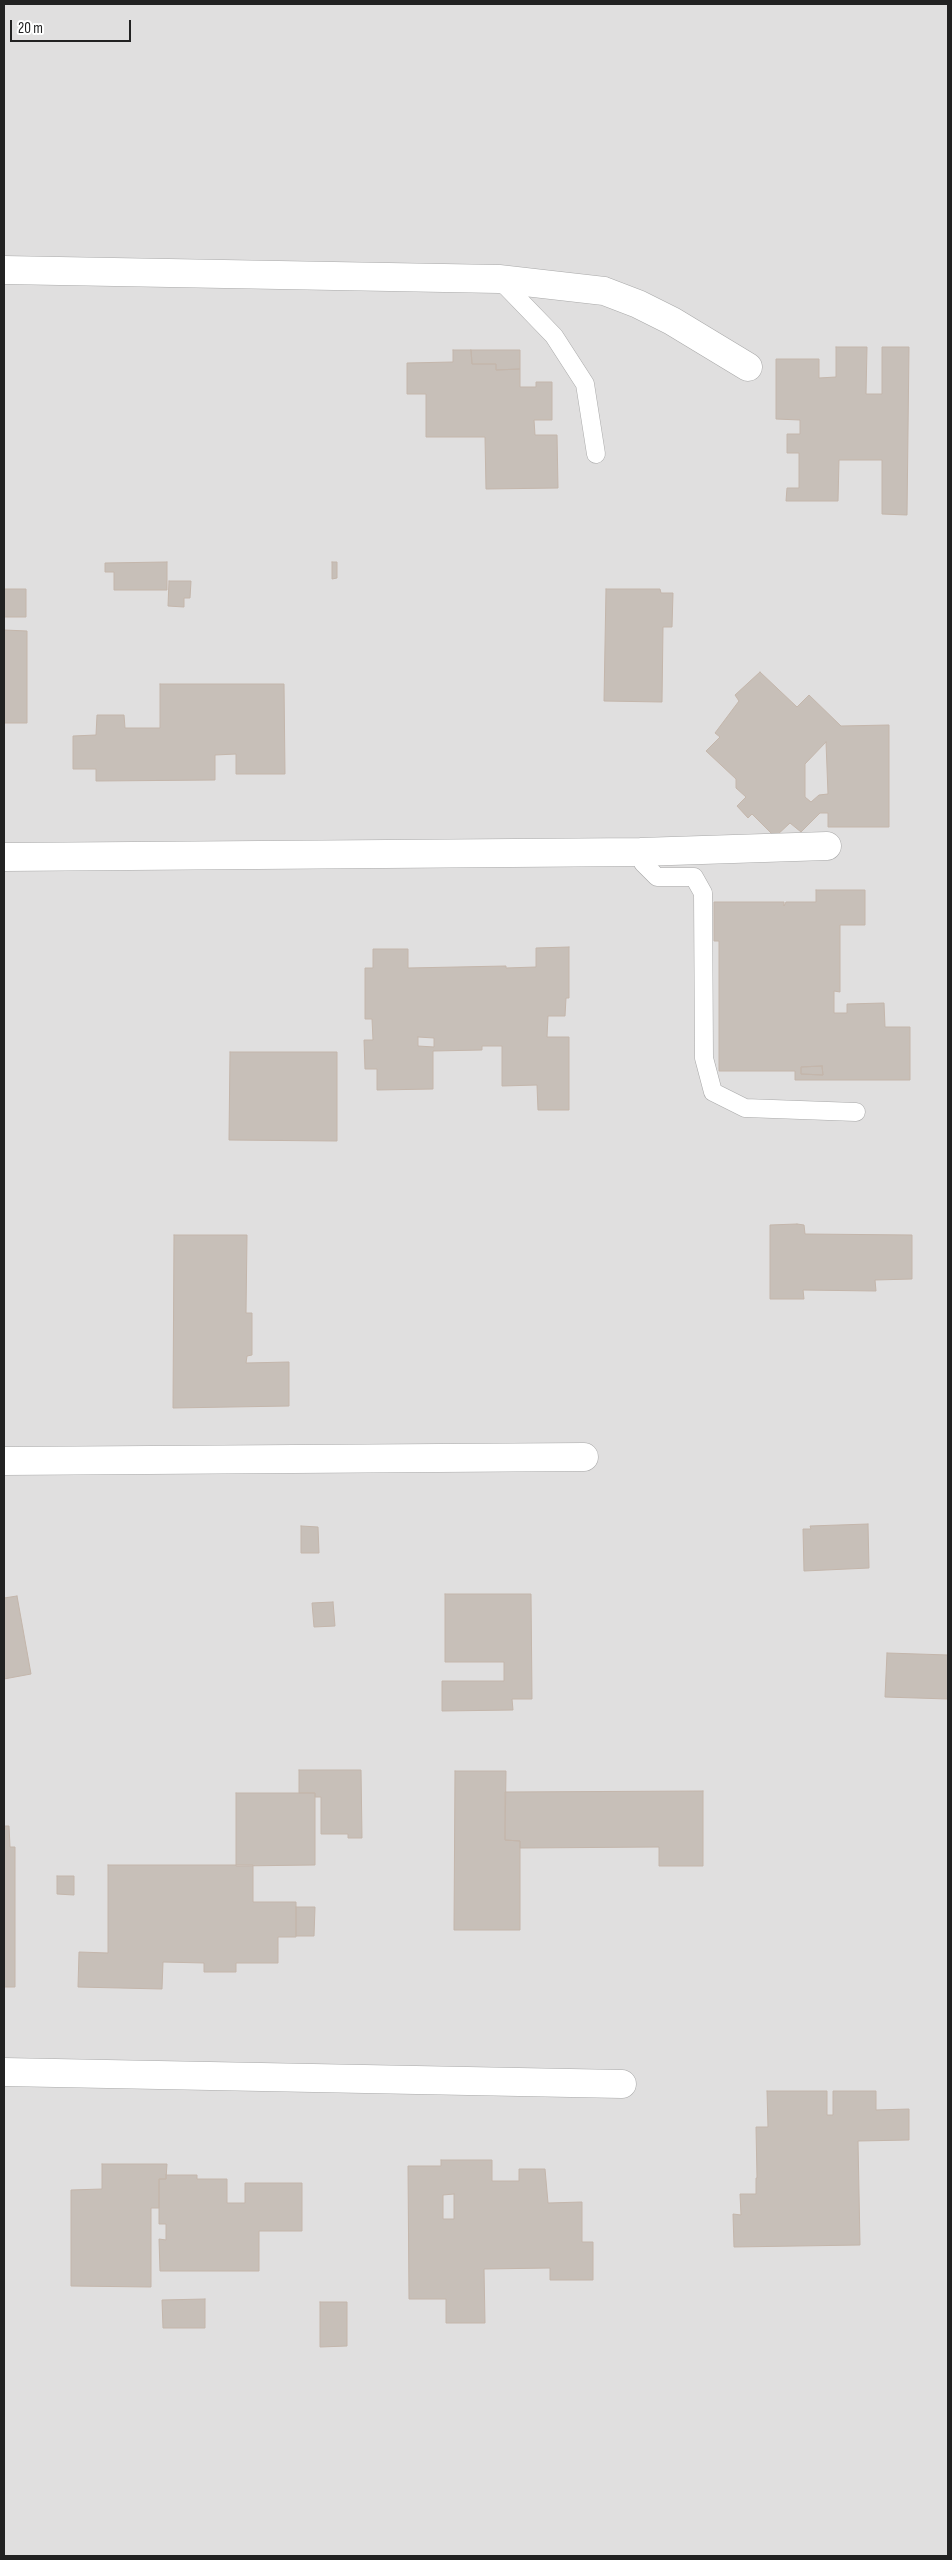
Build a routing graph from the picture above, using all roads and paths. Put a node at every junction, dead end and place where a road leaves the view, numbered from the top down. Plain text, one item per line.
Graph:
1 (4, 270) edge
2 (499, 279) junction
3 (748, 367) dead end
4 (596, 454) dead end
5 (828, 846) dead end
6 (640, 852) junction
7 (4, 857) edge
8 (856, 1112) dead end
9 (584, 1457) dead end
10 (4, 1461) edge
11 (4, 2072) edge
12 (622, 2084) dead end

1 - 2 street
2 - 3 street
2 - 4 lane
5 - 6 street
6 - 7 street
6 - 8 lane
9 - 10 street
11 - 12 street

